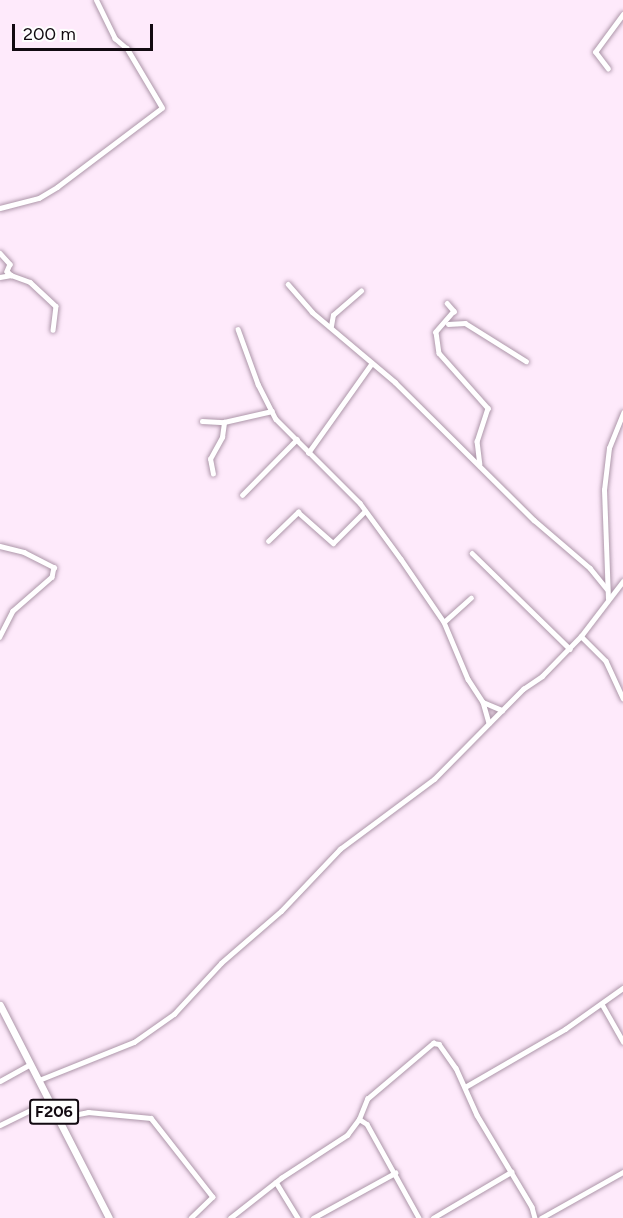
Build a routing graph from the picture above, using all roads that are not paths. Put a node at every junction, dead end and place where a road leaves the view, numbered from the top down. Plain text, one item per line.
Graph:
1 (96, 0) edge
2 (623, 14) edge
3 (608, 69) dead end
4 (0, 208) edge
5 (0, 253) edge
6 (11, 274) junction
7 (0, 277) edge
8 (288, 284) dead end
9 (361, 291) dead end
10 (447, 303) dead end
11 (331, 326) junction
12 (442, 327) junction
13 (238, 329) dead end
14 (53, 330) dead end
15 (526, 361) dead end
16 (372, 363) junction
17 (272, 411) junction
18 (623, 413) edge
19 (202, 421) dead end
20 (224, 422) junction
21 (297, 440) junction
22 (308, 453) junction
23 (482, 467) junction
24 (213, 474) dead end
25 (242, 495) dead end
26 (365, 511) junction
27 (268, 541) dead end
28 (0, 546) edge
29 (472, 554) dead end
30 (623, 581) edge
31 (607, 589) junction
32 (471, 598) dead end
33 (608, 599) junction
34 (444, 622) junction
35 (581, 636) junction
36 (0, 637) edge
37 (570, 649) junction
38 (623, 698) edge
39 (483, 702) junction
40 (502, 710) junction
41 (489, 723) junction
42 (623, 988) edge
43 (602, 1004) junction
44 (0, 1005) edge
45 (623, 1041) edge
46 (29, 1065) junction
47 (39, 1080) junction
48 (0, 1081) edge
49 (465, 1087) junction
50 (49, 1101) junction
51 (58, 1118) junction
52 (359, 1119) junction
53 (0, 1125) edge
54 (623, 1172) edge
55 (394, 1173) junction
56 (511, 1173) junction
57 (276, 1182) junction
58 (109, 1218) edge
59 (191, 1218) edge
60 (230, 1218) edge
61 (298, 1218) edge
62 (314, 1218) edge
63 (419, 1218) edge
64 (433, 1218) edge
65 (535, 1218) edge
66 (541, 1218) edge

1 - 4 street
2 - 3 street
5 - 6 street
6 - 7 street
6 - 14 street
8 - 11 street
9 - 11 street
10 - 12 street
11 - 16 street
12 - 15 street
12 - 23 street
13 - 17 street
16 - 22 street
16 - 23 street
17 - 20 street
17 - 21 street
18 - 31 street
19 - 20 street
20 - 24 street
21 - 22 street
21 - 25 street
22 - 26 street
23 - 31 street
26 - 27 street
26 - 34 street
28 - 36 street
29 - 37 street
30 - 33 street
31 - 33 street
32 - 34 street
33 - 35 street
34 - 39 street
35 - 37 street
35 - 38 street
37 - 40 street
39 - 40 street
39 - 41 street
40 - 41 street
41 - 47 street
42 - 43 street
43 - 45 street
43 - 49 street
44 - 46 main road, F206
46 - 47 main road, F206
46 - 48 street
47 - 50 main road, F206
49 - 52 street
49 - 56 street
50 - 51 main road, F206
50 - 53 street
51 - 58 main road, F206
51 - 59 street
52 - 55 street
52 - 57 street
54 - 66 street
55 - 62 street
55 - 63 street
56 - 64 street
56 - 65 street
57 - 60 street
57 - 61 street

